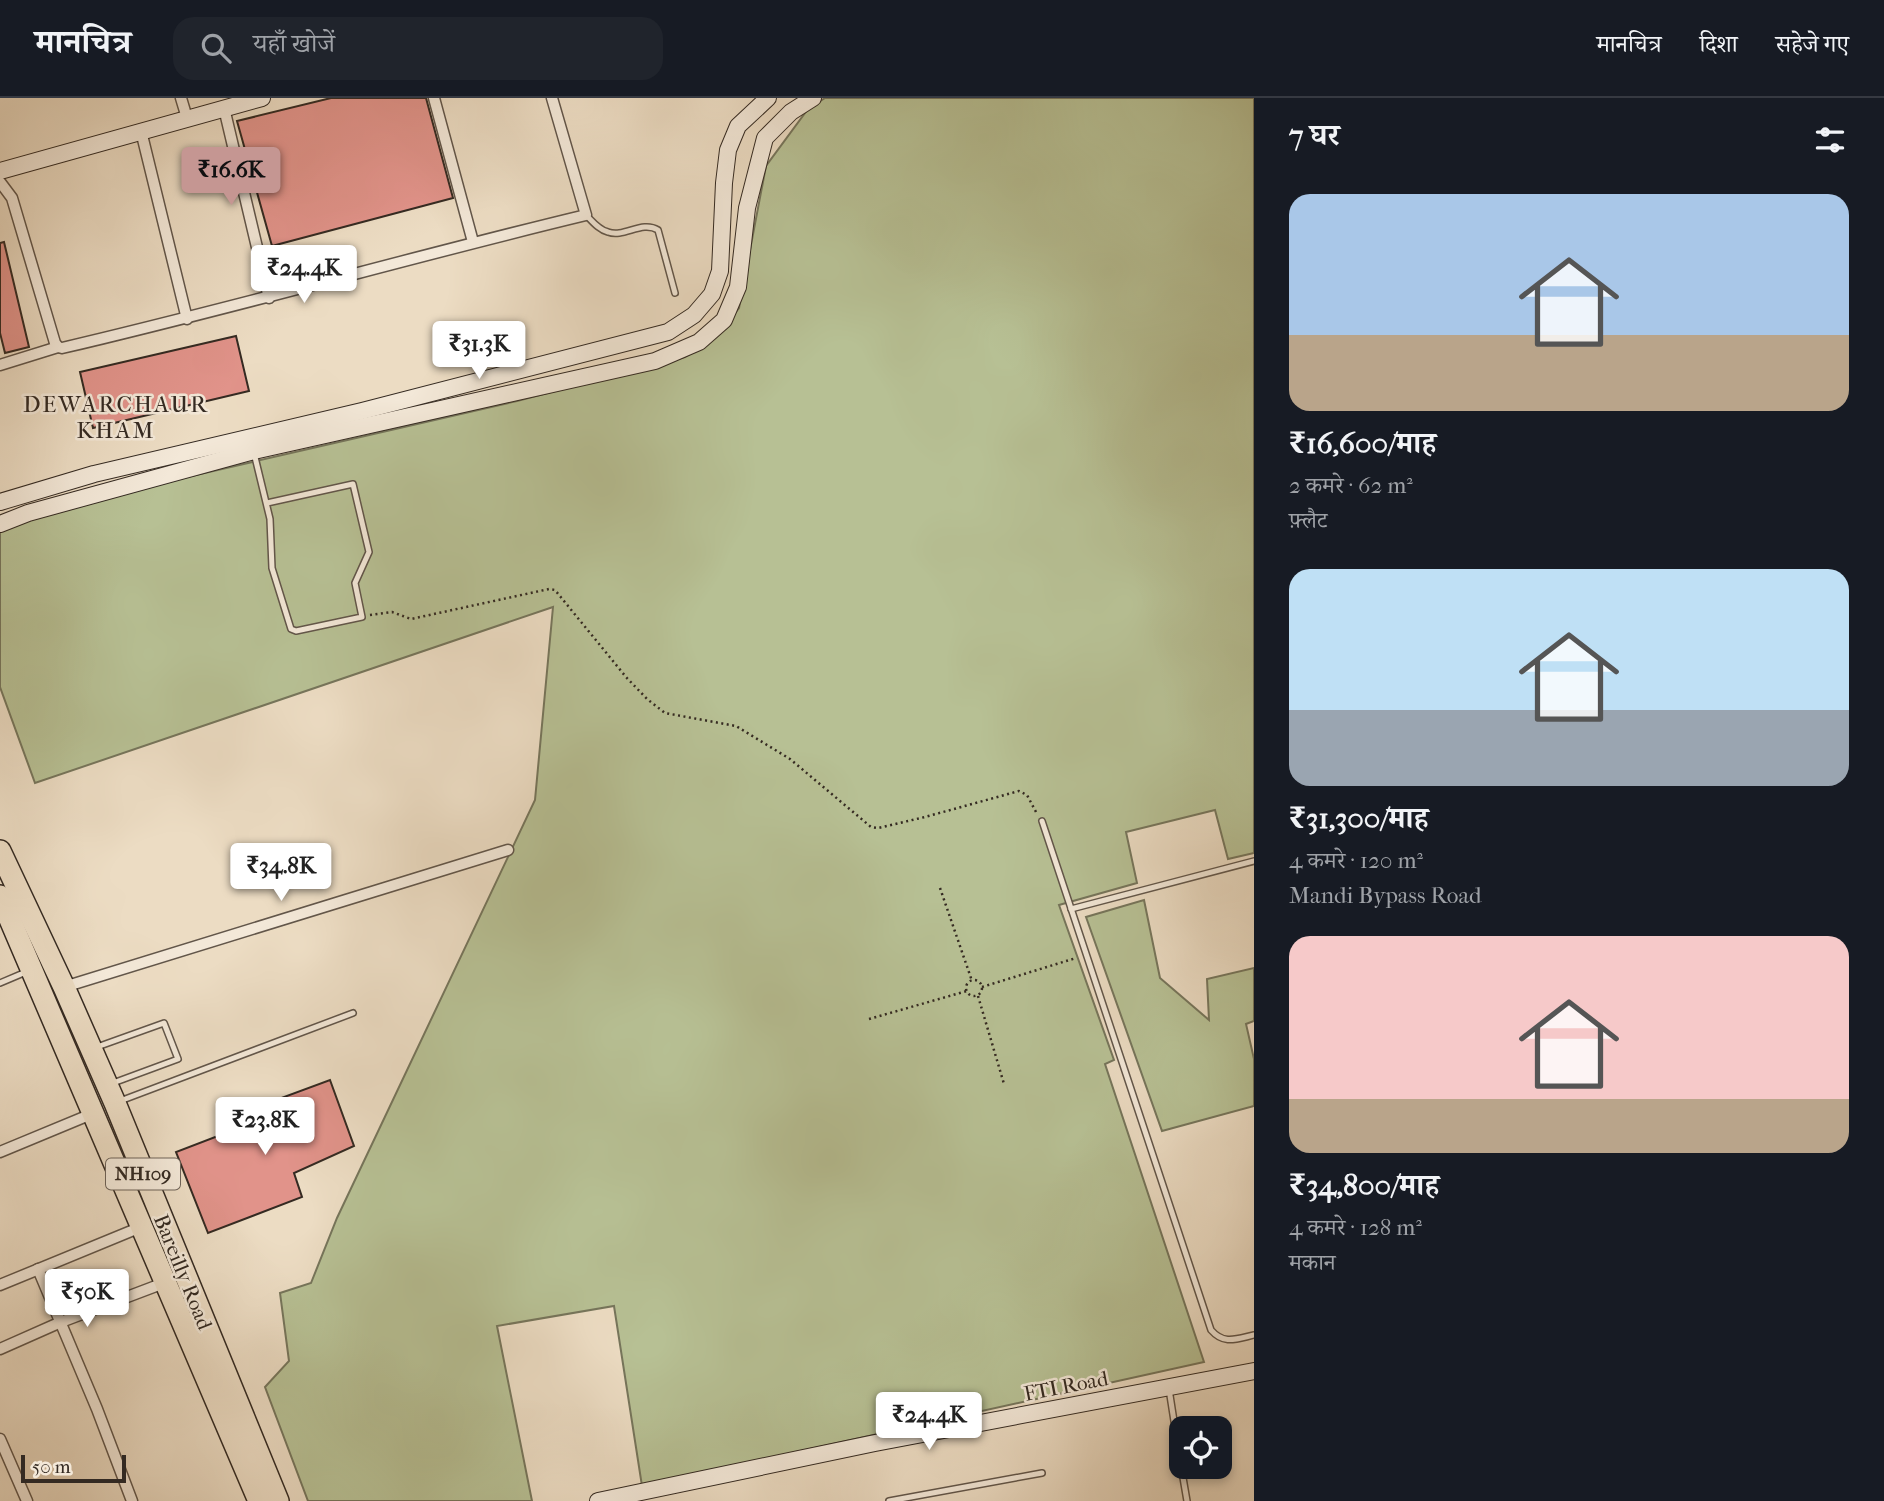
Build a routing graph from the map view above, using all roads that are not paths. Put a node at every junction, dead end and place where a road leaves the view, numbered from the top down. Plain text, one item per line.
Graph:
1 (181, 98) edge
2 (262, 98) edge
3 (434, 98) edge
4 (552, 98) edge
5 (768, 98) edge
6 (813, 98) edge
7 (224, 108) junction
8 (187, 118) junction
9 (141, 131) junction
10 (0, 171) edge
11 (0, 182) edge
12 (586, 215) junction
13 (473, 242) junction
14 (675, 293) dead end
15 (269, 298) junction
16 (187, 319) junction
17 (58, 347) junction
18 (0, 365) edge
19 (254, 451) junction
20 (0, 502) edge
21 (267, 502) junction
22 (0, 524) edge
23 (1042, 821) road end
24 (508, 850) dead end
25 (0, 851) edge
26 (1254, 861) edge
27 (0, 896) edge
28 (1071, 909) junction
29 (32, 970) junction
30 (0, 983) edge
31 (64, 986) junction
32 (353, 1013) dead end
33 (91, 1049) junction
34 (111, 1094) junction
35 (94, 1113) junction
36 (0, 1152) edge
37 (141, 1227) junction
38 (38, 1269) junction
39 (174, 1279) junction
40 (0, 1285) edge
41 (61, 1322) junction
42 (1254, 1335) edge
43 (0, 1349) edge
44 (1254, 1371) edge
45 (1169, 1388) junction
46 (1173, 1416) edge
47 (0, 1439) edge
48 (1042, 1473) dead end
49 (1183, 1479) edge
50 (935, 1492) junction
51 (650, 1496) edge
52 (27, 1501) edge
53 (132, 1501) edge
54 (259, 1501) edge
55 (278, 1501) edge
56 (598, 1501) edge
57 (889, 1501) edge
58 (937, 1501) edge
59 (1187, 1501) edge

1 - 8 street
2 - 7 main road
3 - 13 street
4 - 12 street
5 - 20 main road
6 - 19 main road
7 - 8 main road
7 - 15 street
8 - 9 main road
9 - 10 main road
9 - 16 street
11 - 17 street
12 - 13 street
12 - 14 lane
13 - 15 street
15 - 16 street
16 - 17 street
17 - 18 street
19 - 21 lane
19 - 22 main road
21 - 21 lane
23 - 28 lane
24 - 31 street
25 - 31 highway, Bareilly Road / NH109
26 - 28 lane
27 - 29 highway, Bareilly Road / NH109
28 - 42 lane
29 - 30 lane
29 - 35 highway, Bareilly Road / NH109
31 - 33 highway, Bareilly Road / NH109
32 - 34 lane
33 - 34 highway, Bareilly Road / NH109
33 - 34 lane
34 - 35 highway
34 - 39 highway, Bareilly Road / NH109
35 - 36 street
35 - 37 highway, Bareilly Road / NH109
37 - 38 street
37 - 39 highway, Bareilly Road / NH109
38 - 40 street
38 - 41 street
39 - 41 street
39 - 54 highway, Bareilly Road / NH109
39 - 55 highway, Bareilly Road / NH109
41 - 43 street
41 - 53 street
44 - 45 main road, FTI Road
45 - 46 lane
45 - 51 main road, FTI Road
47 - 52 street
48 - 50 lane
49 - 59 lane
50 - 57 lane
50 - 58 lane
51 - 56 main road, FTI Road

